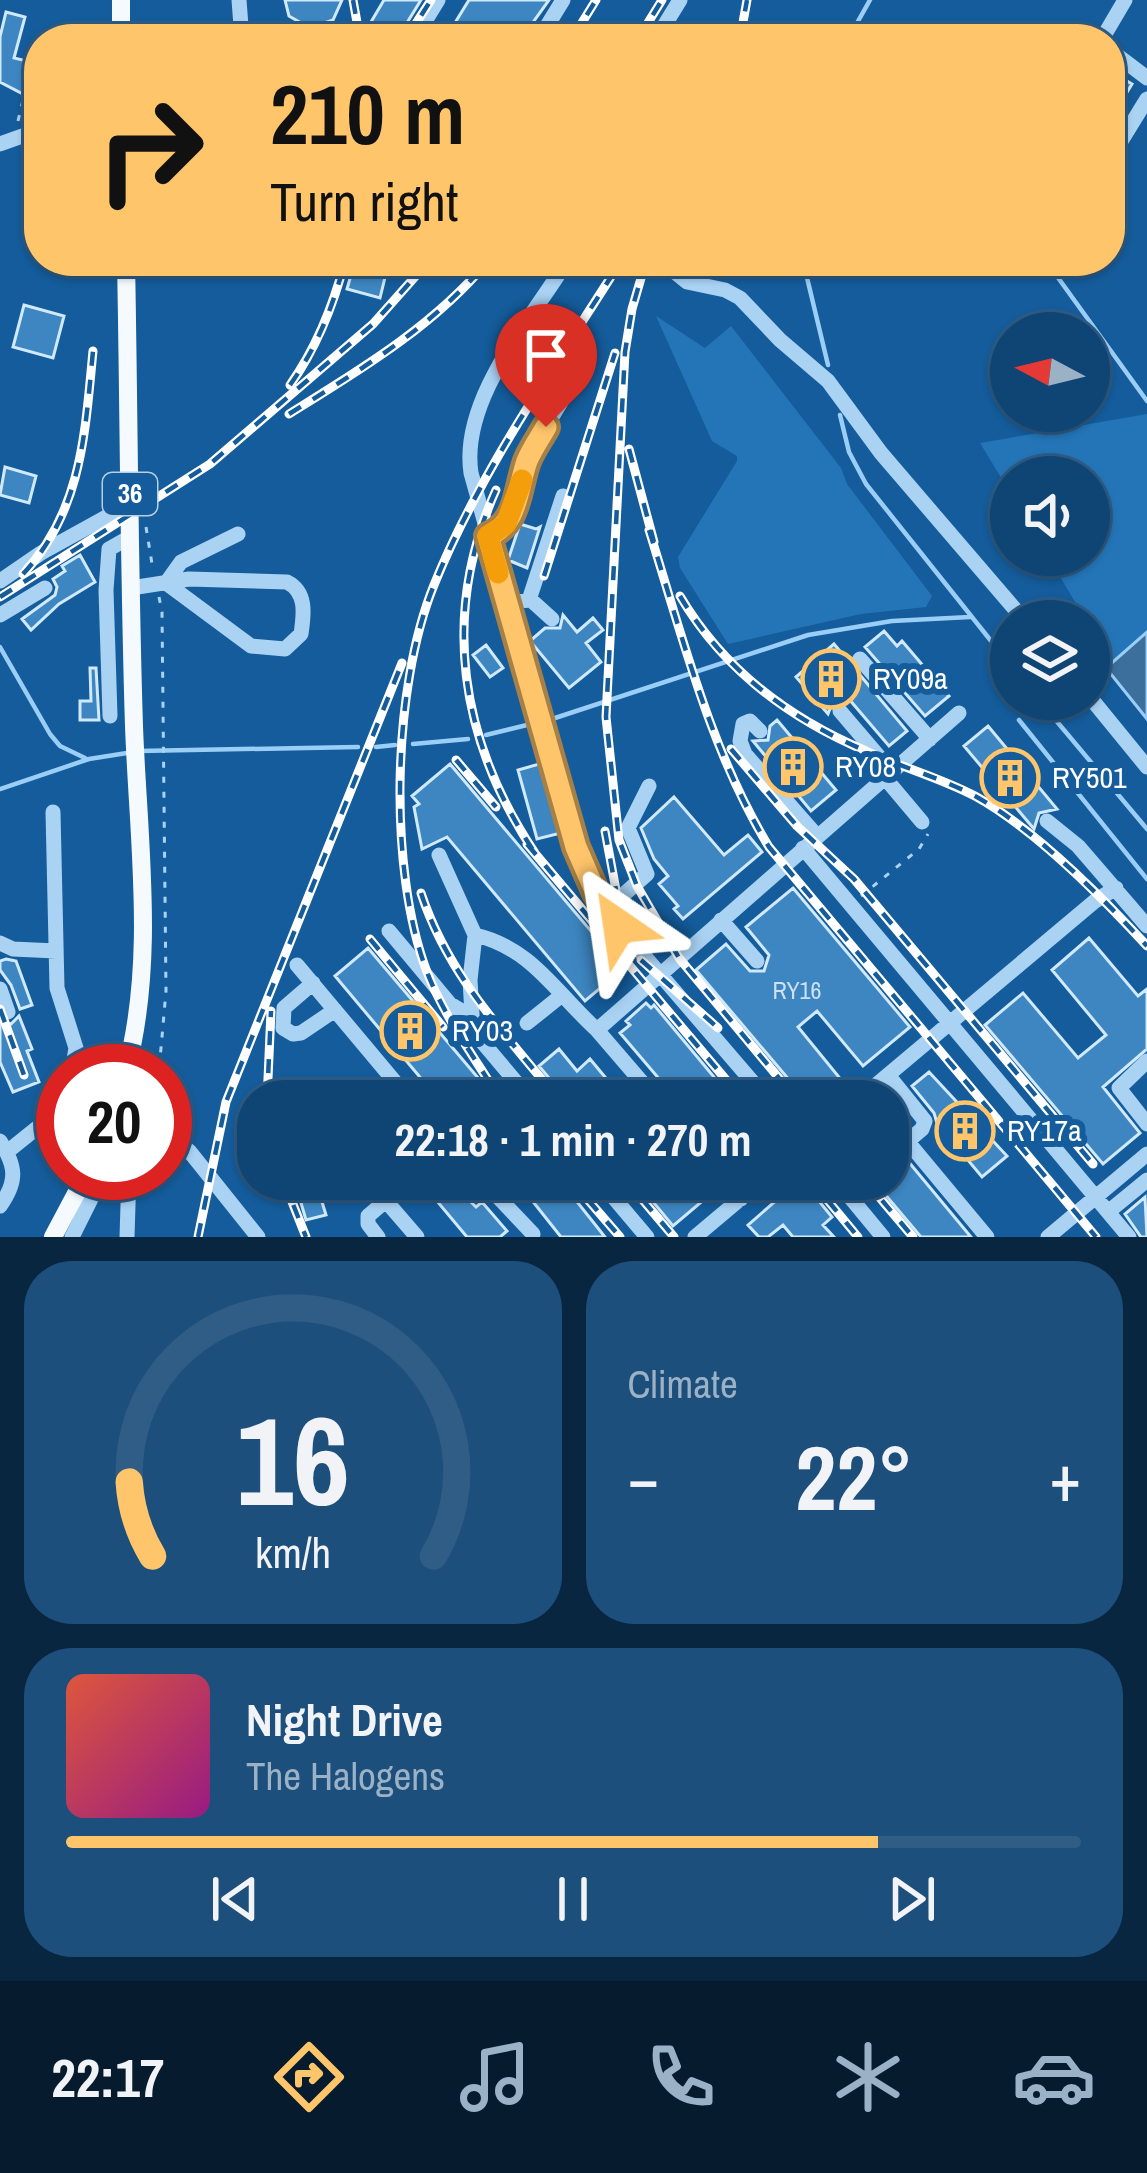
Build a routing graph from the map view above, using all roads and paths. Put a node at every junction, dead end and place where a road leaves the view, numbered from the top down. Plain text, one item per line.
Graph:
1 (1147, 99) edge
2 (23, 100) dead end
3 (1125, 135) edge
4 (24, 136) edge
5 (18, 138) junction
6 (0, 144) edge
7 (126, 276) edge
8 (558, 276) edge
9 (676, 276) edge
10 (561, 402) dead end
11 (563, 496) dead end
12 (130, 504) junction
13 (138, 531) junction
14 (238, 534) dead end
15 (488, 536) junction
16 (0, 581) edge
17 (161, 584) junction
18 (45, 588) dead end
19 (131, 588) junction
20 (106, 590) junction
21 (529, 600) junction
22 (1007, 600) edge
23 (506, 602) junction
24 (0, 615) edge
25 (98, 616) dead end
26 (552, 619) dead end
27 (860, 659) dead end
28 (840, 711) dead end
29 (959, 713) dead end
30 (110, 716) dead end
31 (1109, 720) edge
32 (760, 731) dead end
33 (930, 739) junction
34 (1147, 767) edge
35 (888, 775) junction
36 (649, 786) dead end
37 (52, 812) dead end
38 (1047, 820) dead end
39 (922, 822) joint
40 (810, 842) junction
41 (439, 855) dead end
42 (1115, 888) junction
43 (850, 904) junction
44 (606, 910) junction
45 (721, 920) junction
46 (1147, 926) edge
47 (389, 931) dead end
48 (475, 935) junction
49 (0, 943) edge
50 (56, 951) junction
51 (757, 961) dead end
52 (297, 965) dead end
53 (662, 974) junction
54 (313, 983) junction
55 (0, 989) edge
56 (562, 994) junction
57 (335, 1010) junction
58 (8, 1012) dead end
59 (470, 1016) junction
60 (527, 1023) dead end
61 (950, 1023) junction
62 (597, 1030) junction
63 (75, 1044) edge
64 (131, 1044) edge
65 (161, 1044) edge
66 (1147, 1061) edge
67 (887, 1075) junction
68 (393, 1080) edge
69 (514, 1080) edge
70 (640, 1080) edge
71 (751, 1080) edge
72 (882, 1080) edge
73 (891, 1080) edge
74 (909, 1102) edge
75 (1147, 1124) edge
76 (36, 1125) edge
77 (909, 1140) edge
78 (909, 1142) edge
79 (3, 1146) edge
80 (192, 1154) edge
81 (1147, 1154) edge
82 (1147, 1180) edge
83 (1096, 1197) junction
84 (72, 1200) edge
85 (90, 1200) edge
86 (128, 1200) edge
87 (385, 1200) joint
88 (501, 1200) edge
89 (616, 1200) edge
90 (740, 1200) edge
91 (853, 1200) edge
92 (0, 1206) edge
93 (1108, 1212) junction
94 (533, 1234) dead end
95 (53, 1237) edge
96 (71, 1237) edge
97 (127, 1237) edge
98 (258, 1237) edge
99 (378, 1237) edge
100 (417, 1237) edge
101 (647, 1237) edge
102 (695, 1237) edge
103 (884, 1237) edge
104 (988, 1237) edge
105 (1048, 1237) edge
106 (1129, 1237) edge

1 - 3 street
2 - 5 path
4 - 5 street
5 - 6 street
7 - 12 main road, 36
8 - 15 street
9 - 22 street
10 - 15 street
11 - 21 street
12 - 13 main road, 36
12 - 16 street
13 - 17 path
13 - 19 main road, 36
13 - 20 street
14 - 17 street
15 - 23 street
17 - 17 street
17 - 19 street
17 - 65 path
18 - 24 street
19 - 64 main road, 36
20 - 25 street
20 - 30 street
21 - 23 street
21 - 26 street
23 - 44 street
27 - 33 street
28 - 35 street
29 - 33 street
31 - 34 street
32 - 40 street
33 - 35 street
35 - 39 street
35 - 40 street
36 - 44 street
37 - 50 street
38 - 42 street
39 - 43 path
40 - 43 street
40 - 45 street
41 - 48 street
42 - 46 street
42 - 61 street
43 - 61 street
44 - 53 street
45 - 51 street
45 - 53 street
47 - 59 street
48 - 56 street
48 - 59 street
49 - 50 street
50 - 63 street
52 - 54 street
53 - 62 street
53 - 71 street
54 - 57 street
54 - 57 street
55 - 58 street
56 - 60 street
56 - 62 street
57 - 68 street
59 - 69 street
61 - 67 street
61 - 83 street
62 - 70 street
66 - 75 street
67 - 72 street
67 - 73 street
74 - 77 street
76 - 79 street
78 - 104 street
79 - 92 street
80 - 98 street
81 - 83 street
82 - 93 street
83 - 93 street
83 - 105 street
84 - 95 main road
85 - 96 street
86 - 97 street
87 - 99 street
87 - 100 street
88 - 94 street
89 - 101 street
90 - 102 street
91 - 103 street
93 - 106 street

